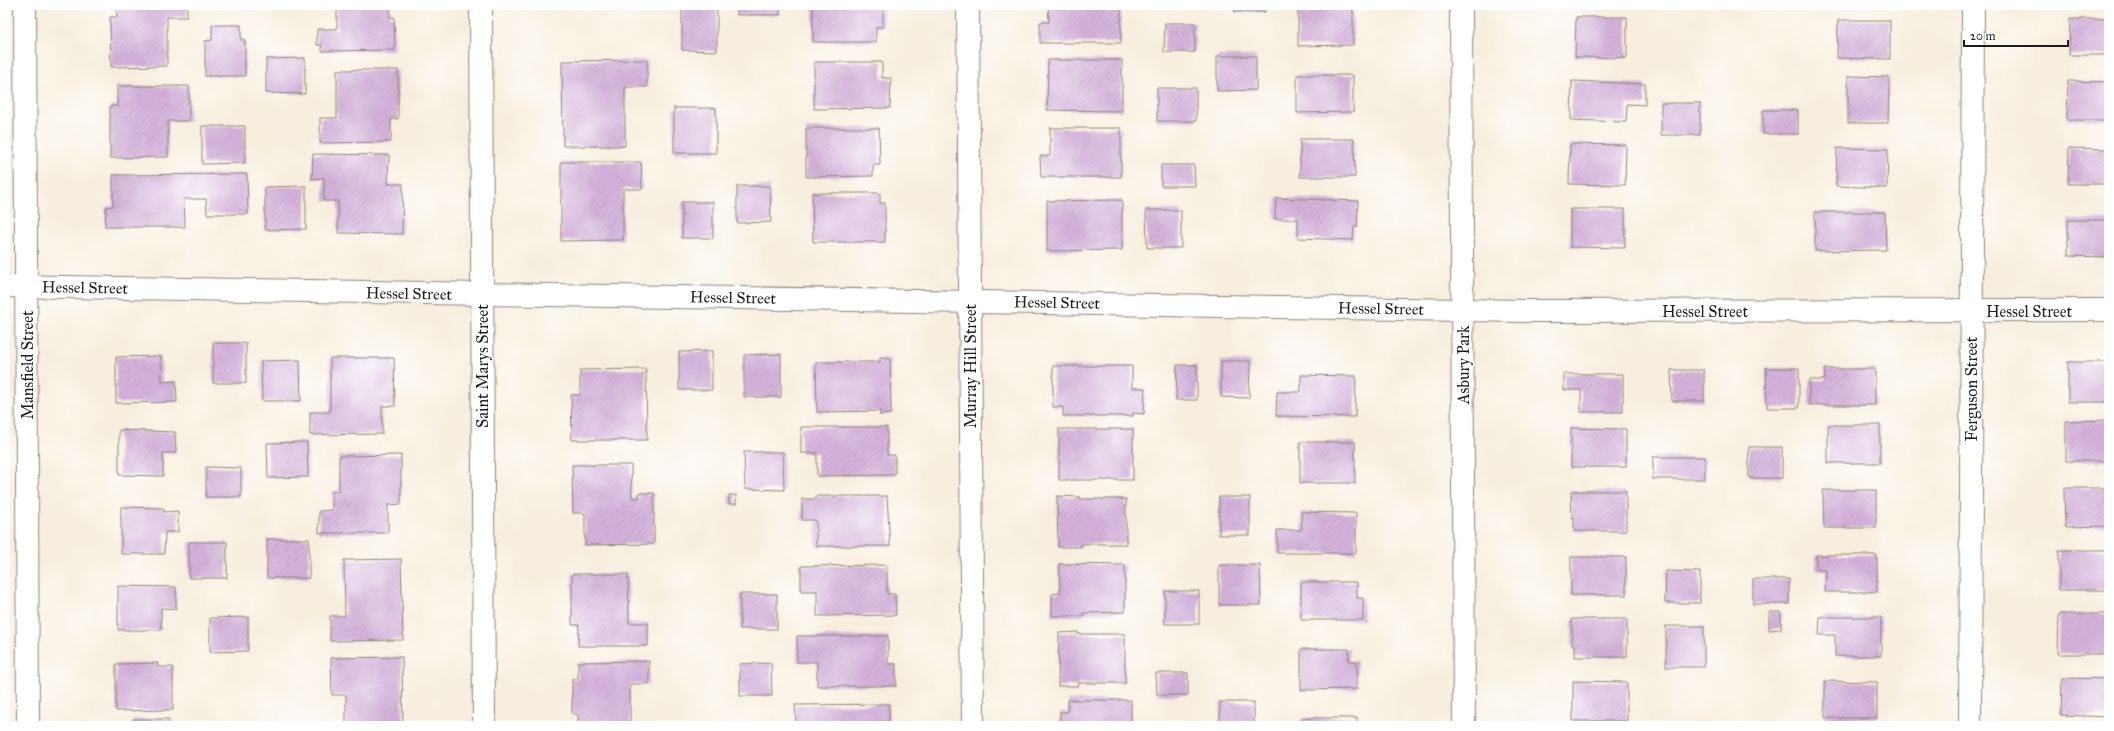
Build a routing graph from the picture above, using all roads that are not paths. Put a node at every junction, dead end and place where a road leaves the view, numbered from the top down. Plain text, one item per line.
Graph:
1 (25, 5) edge
2 (481, 5) edge
3 (968, 5) edge
4 (1462, 5) edge
5 (1973, 5) edge
6 (5, 286) edge
7 (26, 286) junction
8 (482, 294) junction
9 (969, 301) junction
10 (1463, 309) junction
11 (2109, 310) edge
12 (1972, 311) junction
13 (28, 726) edge
14 (484, 726) edge
15 (973, 726) edge
16 (1464, 726) edge
17 (1970, 726) edge

1 - 7 street, Mansfield Street
2 - 8 street, Saint Marys Street
3 - 9 street, Murray Hill Street
4 - 10 street, Asbury Park
5 - 12 street, Ferguson Street
6 - 7 street, Hessel Street
7 - 8 street, Hessel Street
7 - 13 street, Mansfield Street
8 - 9 street, Hessel Street
8 - 14 street, Saint Marys Street
9 - 10 street, Hessel Street
9 - 15 street, Murray Hill Street
10 - 12 street, Hessel Street
10 - 16 street, Asbury Park
11 - 12 street, Hessel Street
12 - 17 street, Ferguson Street

